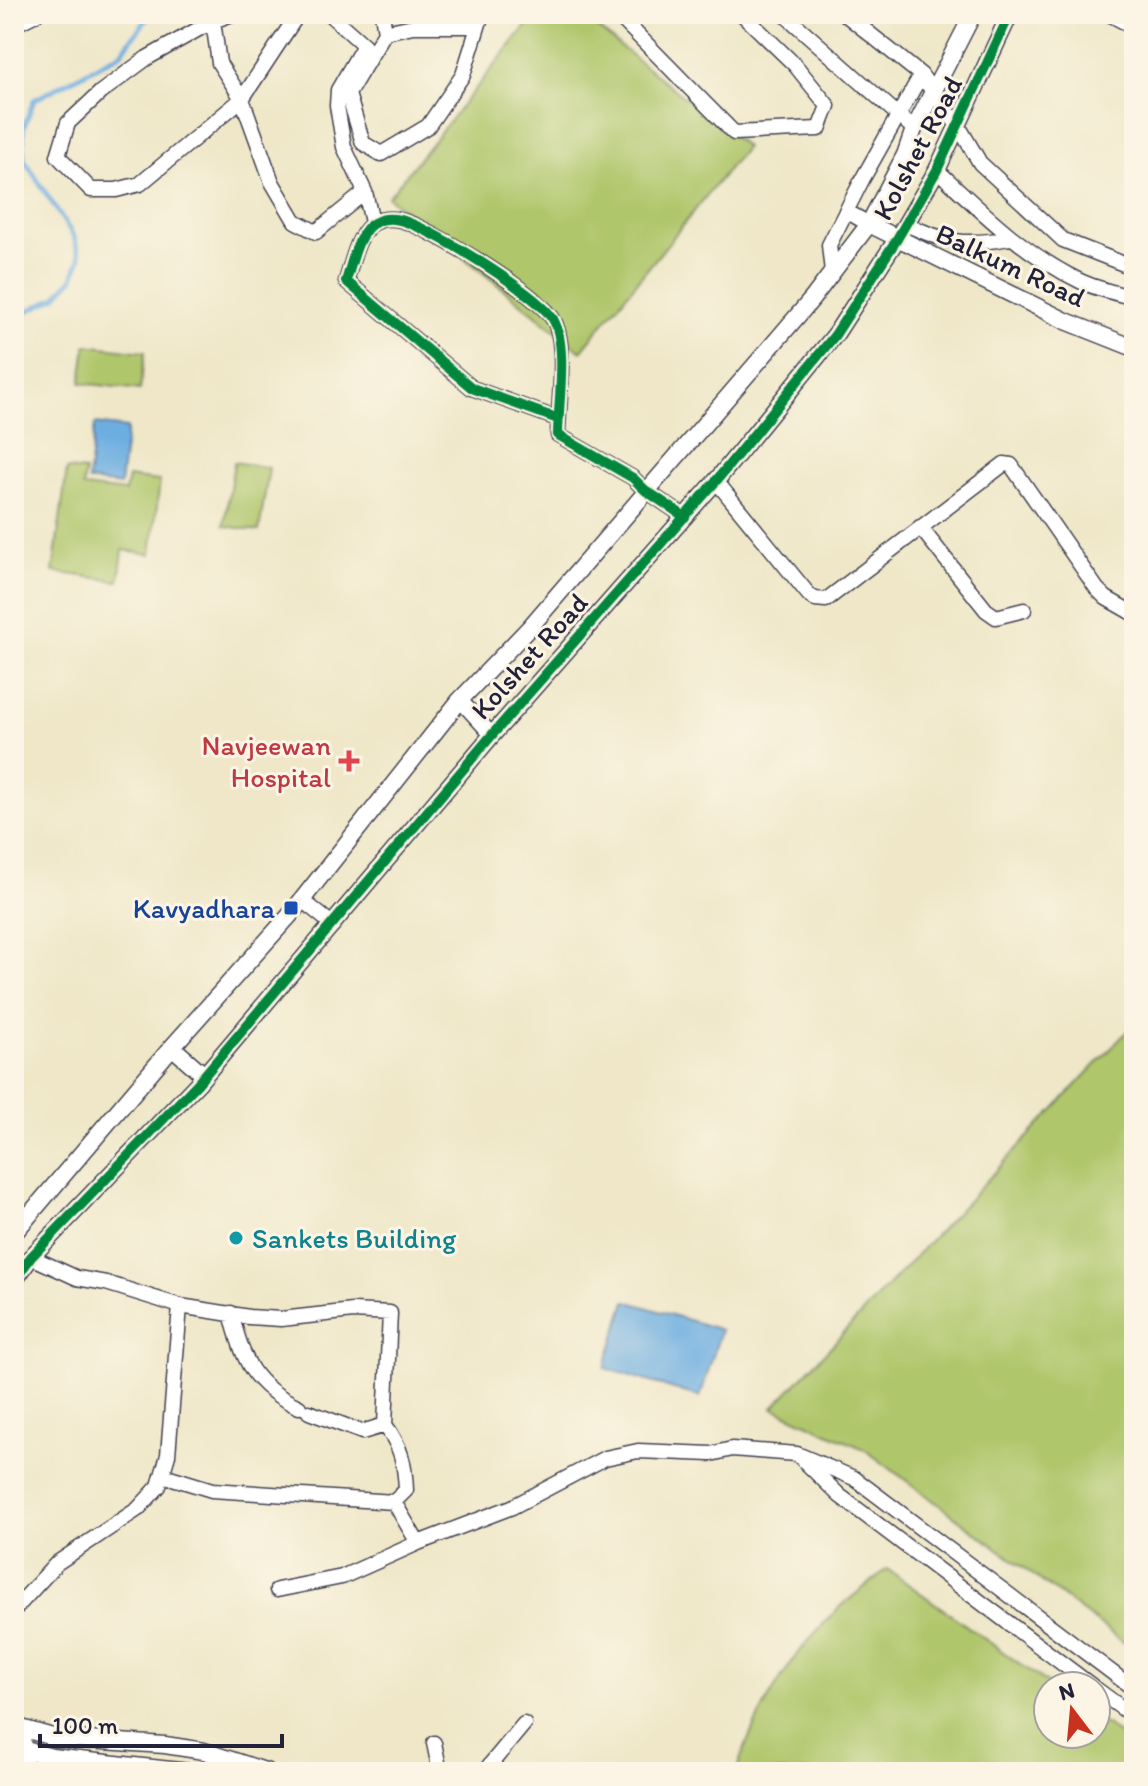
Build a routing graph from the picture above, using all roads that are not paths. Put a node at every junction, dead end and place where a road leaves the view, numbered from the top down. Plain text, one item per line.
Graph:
1 (36, 14) edge
2 (298, 14) edge
3 (329, 14) edge
4 (382, 14) edge
5 (617, 14) edge
6 (742, 14) edge
7 (784, 14) edge
8 (845, 14) edge
9 (973, 14) edge
10 (1010, 14) edge
11 (1109, 14) edge
12 (223, 16) edge
13 (480, 20) edge
14 (14, 25) edge
15 (1134, 27) edge
16 (385, 32) junction
17 (921, 75) junction
18 (934, 92) junction
19 (242, 99) junction
20 (897, 116) junction
21 (959, 127) junction
22 (914, 129) junction
23 (937, 170) junction
24 (365, 192) junction
25 (846, 211) junction
26 (372, 222) junction
27 (869, 224) junction
28 (906, 224) junction
29 (1010, 238) junction
30 (897, 239) junction
31 (1134, 268) edge
32 (832, 272) junction
33 (1134, 298) edge
34 (1134, 348) edge
35 (558, 419) junction
36 (716, 481) junction
37 (645, 490) junction
38 (685, 517) junction
39 (920, 527) junction
40 (1024, 610) dead end
41 (1134, 614) edge
42 (460, 700) junction
43 (492, 735) junction
44 (302, 900) junction
45 (333, 925) junction
46 (172, 1047) junction
47 (204, 1075) junction
48 (14, 1233) edge
49 (31, 1257) junction
50 (14, 1281) edge
51 (180, 1306) junction
52 (231, 1313) junction
53 (385, 1425) junction
54 (797, 1454) junction
55 (163, 1475) junction
56 (394, 1502) junction
57 (418, 1543) junction
58 (277, 1590) dead end
59 (14, 1610) edge
60 (1071, 1670) edge
61 (1134, 1689) edge
62 (1112, 1700) edge
63 (1134, 1717) edge
64 (524, 1724) dead end
65 (19, 1728) edge
66 (434, 1743) dead end
67 (18, 1748) edge
68 (27, 1772) edge
69 (189, 1772) edge
70 (268, 1772) edge
71 (440, 1772) edge
72 (484, 1772) edge

1 - 14 street
2 - 19 street
3 - 24 street
4 - 16 street
5 - 6 street
7 - 20 street
8 - 17 street
9 - 18 street, Kolshet Road
10 - 21 street, Kolshet Road
11 - 15 street
12 - 19 street
12 - 19 street
13 - 16 street
13 - 16 street
17 - 18 street
17 - 20 street
18 - 21 street
18 - 22 street, Kolshet Road
19 - 24 street
20 - 22 street
20 - 25 street
21 - 23 street, Kolshet Road
21 - 31 street
22 - 27 street, Kolshet Road
23 - 28 street, Kolshet Road
23 - 29 street
24 - 26 street
25 - 27 street
25 - 32 street
26 - 35 street
26 - 35 street
27 - 30 street, Balkum Road
27 - 32 street, Kolshet Road
28 - 29 street
28 - 30 street, Kolshet Road
29 - 33 street
30 - 34 street, Balkum Road
30 - 36 street, Kolshet Road
32 - 37 street, Kolshet Road
35 - 37 street
36 - 38 street, Kolshet Road
36 - 39 street
37 - 38 street
37 - 42 street, Kolshet Road
38 - 43 street, Kolshet Road
39 - 40 street
39 - 41 street
42 - 43 street
42 - 44 street, Kolshet Road
43 - 45 street, Kolshet Road
44 - 45 street
44 - 46 street, Kolshet Road
45 - 47 street, Kolshet Road
46 - 47 street
46 - 48 street, Kolshet Road
47 - 49 street, Kolshet Road
48 - 49 street
49 - 50 street, Kolshet Road
49 - 51 street
51 - 52 street
51 - 55 street
52 - 53 street
52 - 53 street
53 - 56 street
54 - 57 street
54 - 60 street
54 - 61 street
55 - 56 street
55 - 59 street
56 - 57 street
57 - 58 street
62 - 63 street
64 - 72 street
65 - 67 street
65 - 70 street
66 - 71 street
67 - 68 street
67 - 69 street

